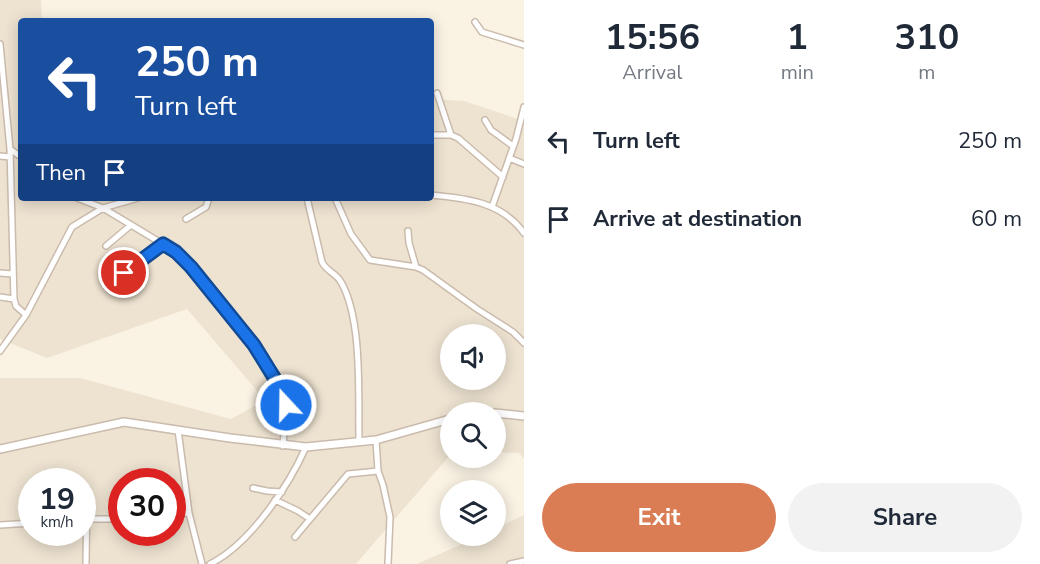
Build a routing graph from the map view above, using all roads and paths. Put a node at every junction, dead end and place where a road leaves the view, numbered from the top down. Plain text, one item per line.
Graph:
1 (475, 22) dead end
2 (0, 44) edge
3 (524, 45) edge
4 (437, 93) dead end
5 (524, 107) edge
6 (485, 120) dead end
7 (0, 128) edge
8 (7, 128) junction
9 (434, 135) edge
10 (451, 135) junction
11 (513, 146) junction
12 (10, 149) junction
13 (18, 155) edge
14 (0, 156) edge
15 (10, 157) junction
16 (509, 158) junction
17 (524, 164) edge
18 (503, 177) junction
19 (434, 196) edge
20 (85, 201) edge
21 (128, 201) edge
22 (208, 201) edge
23 (309, 201) edge
24 (336, 201) edge
25 (492, 207) junction
26 (103, 208) junction
27 (186, 219) dead end
28 (131, 225) junction
29 (408, 231) dead end
30 (524, 233) edge
31 (163, 244) junction
32 (106, 246) dead end
33 (416, 267) junction
34 (0, 273) edge
35 (124, 273) dead end
36 (13, 274) junction
37 (0, 297) edge
38 (14, 299) junction
39 (26, 315) junction
40 (524, 344) edge
41 (0, 351) edge
42 (506, 414) edge
43 (524, 416) edge
44 (440, 422) edge
45 (178, 430) junction
46 (376, 440) junction
47 (359, 442) junction
48 (283, 446) junction
49 (306, 447) junction
50 (0, 449) edge
51 (378, 471) junction
52 (253, 488) dead end
53 (282, 492) junction
54 (274, 500) junction
55 (186, 513) edge
56 (189, 513) junction
57 (310, 519) junction
58 (18, 524) edge
59 (0, 525) edge
60 (295, 537) dead end
61 (86, 546) edge
62 (522, 562) edge
63 (86, 564) edge
64 (202, 564) edge
65 (210, 564) edge
66 (388, 564) edge
67 (510, 564) edge

1 - 3 street
2 - 8 street
4 - 10 street
5 - 11 street
6 - 11 street
7 - 8 street
8 - 12 street
9 - 10 street
10 - 18 street
11 - 16 street
12 - 13 street
12 - 15 street
14 - 15 street
15 - 36 street
16 - 17 street
16 - 18 street
18 - 25 street
19 - 25 street
20 - 26 street
21 - 26 street
22 - 27 street
23 - 47 street
24 - 33 street
25 - 30 street
26 - 28 street
26 - 39 street
28 - 31 street
28 - 32 street
29 - 33 street
31 - 35 street
31 - 48 street
33 - 40 street
34 - 36 street
36 - 38 street
37 - 38 street
38 - 39 street
39 - 41 street
42 - 43 street
44 - 46 street
45 - 48 street
45 - 50 street
45 - 56 street
46 - 47 street
46 - 51 street
47 - 49 street
48 - 49 street
49 - 53 street
51 - 57 street
51 - 66 street
52 - 53 street
53 - 54 street
54 - 57 street
54 - 65 street
55 - 56 street
56 - 64 street
57 - 60 street
58 - 59 street
61 - 63 street
62 - 67 street

